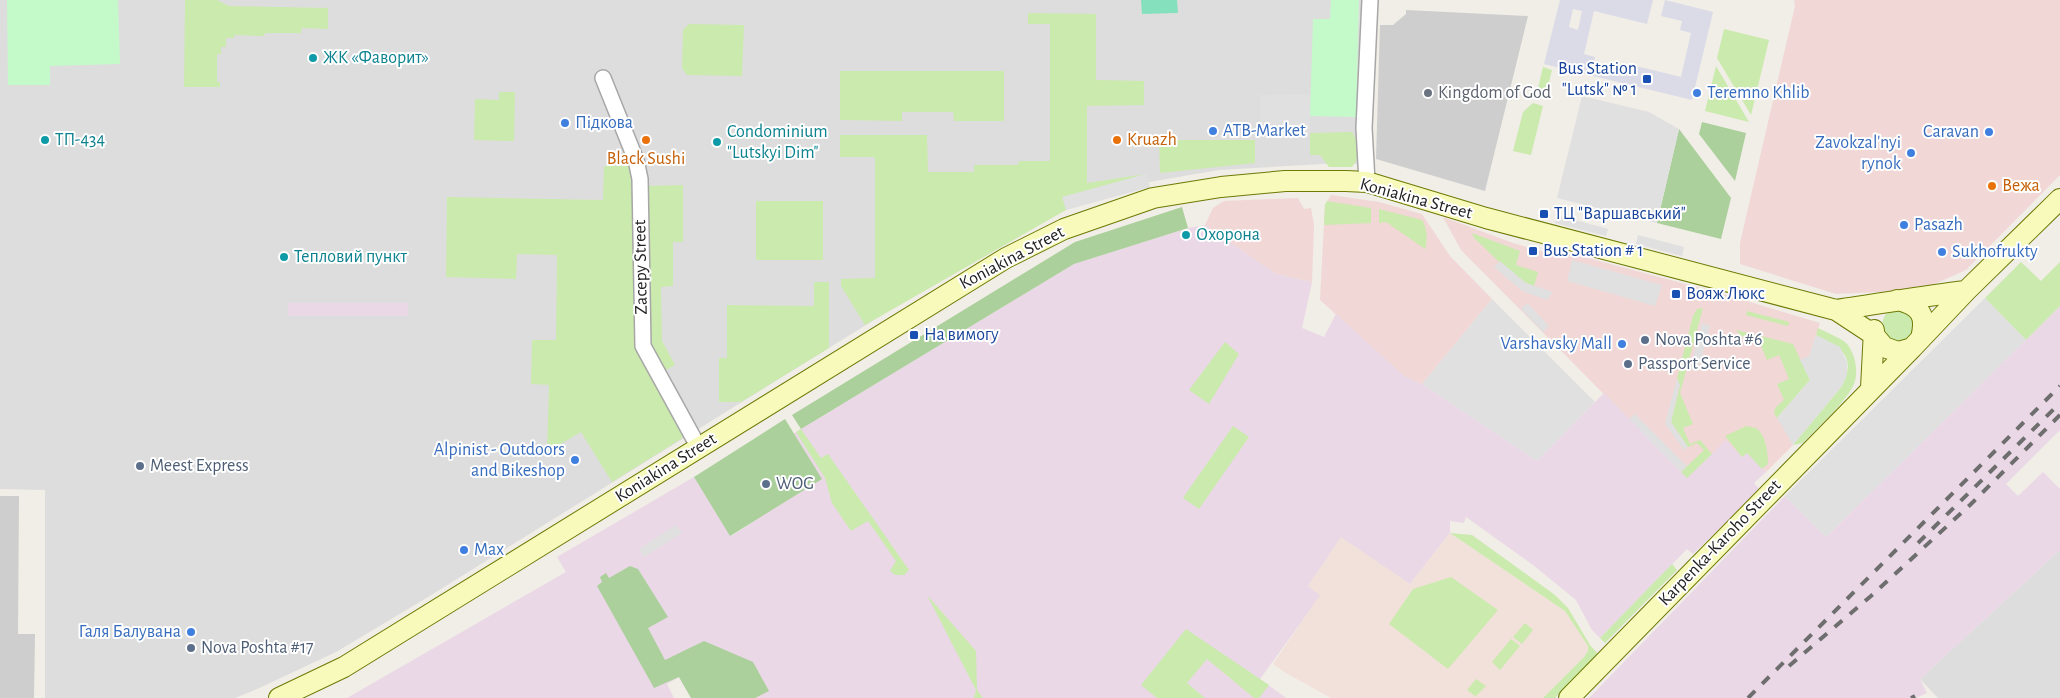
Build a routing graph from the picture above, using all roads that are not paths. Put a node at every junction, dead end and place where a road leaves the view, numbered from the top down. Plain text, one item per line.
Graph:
1 (1370, 0) edge
2 (603, 78) dead end
3 (1367, 182) junction
4 (2060, 200) edge
5 (1966, 291) junction
6 (1891, 301) junction
7 (1836, 310) junction
8 (1874, 335) junction
9 (1916, 343) junction
10 (1871, 388) junction
11 (699, 448) junction
12 (279, 698) edge
13 (1569, 698) edge

1 - 3 street
2 - 11 street, Zacepy Street
3 - 7 main road, Koniakina Street
3 - 11 main road, Koniakina Street
4 - 5 main road
5 - 6 main road
5 - 9 main road, Karpenka-Karoho Street
6 - 7 main road
6 - 8 main road
6 - 9 main road
7 - 8 main road
8 - 9 main road
8 - 10 main road
9 - 10 main road, Karpenka-Karoho Street
10 - 13 main road, Karpenka-Karoho Street
11 - 12 main road, Koniakina Street

